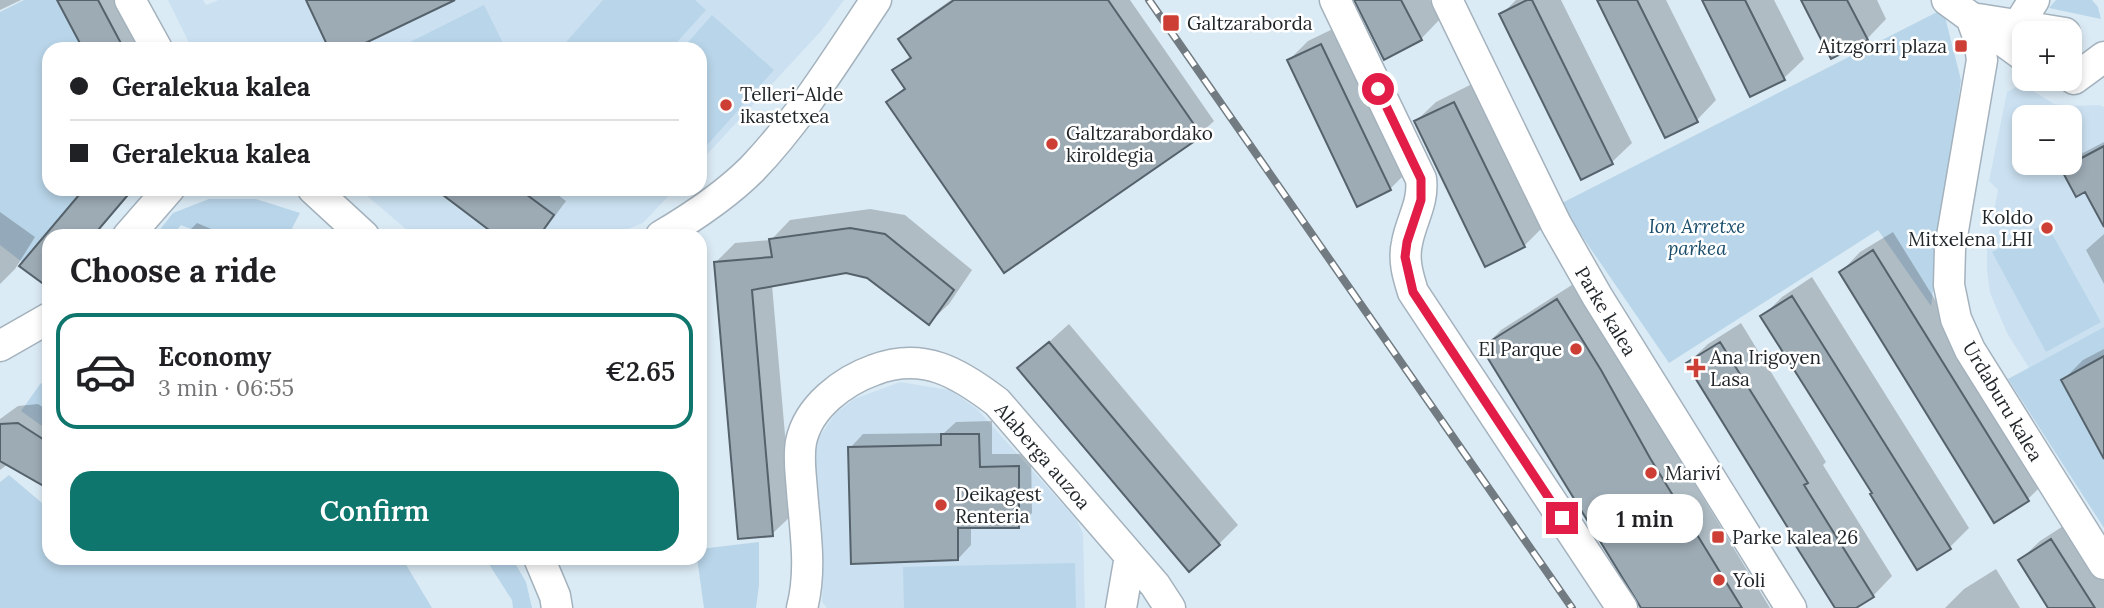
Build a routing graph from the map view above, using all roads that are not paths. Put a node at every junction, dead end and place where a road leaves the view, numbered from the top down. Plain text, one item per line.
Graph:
1 (130, 0) edge
2 (876, 0) edge
3 (1335, 0) edge
4 (1447, 0) edge
5 (2034, 0) edge
6 (1959, 8) edge
7 (2082, 38) edge
8 (153, 42) edge
9 (2104, 45) edge
10 (2008, 47) edge
11 (2104, 57) edge
12 (2082, 71) edge
13 (2082, 80) edge
14 (2104, 83) edge
15 (163, 196) edge
16 (320, 196) edge
17 (134, 229) edge
18 (356, 229) edge
19 (673, 229) edge
20 (42, 322) edge
21 (1, 343) edge
22 (1130, 556) junction
23 (2104, 564) edge
24 (542, 565) edge
25 (557, 608) edge
26 (802, 608) edge
27 (1121, 608) edge
28 (1170, 608) edge
29 (1622, 608) edge
30 (1791, 608) edge

1 - 8 street
2 - 19 street
3 - 29 street
4 - 30 street, Parke kalea
5 - 10 street
6 - 10 street
6 - 10 street, Urdaburu kalea
7 - 9 street
10 - 23 street, Urdaburu kalea
11 - 12 street
13 - 14 street
15 - 17 street
16 - 18 street
20 - 21 street
22 - 26 street, Alaberga auzoa
22 - 27 street
22 - 28 street, Alaberga auzoa
24 - 25 street

